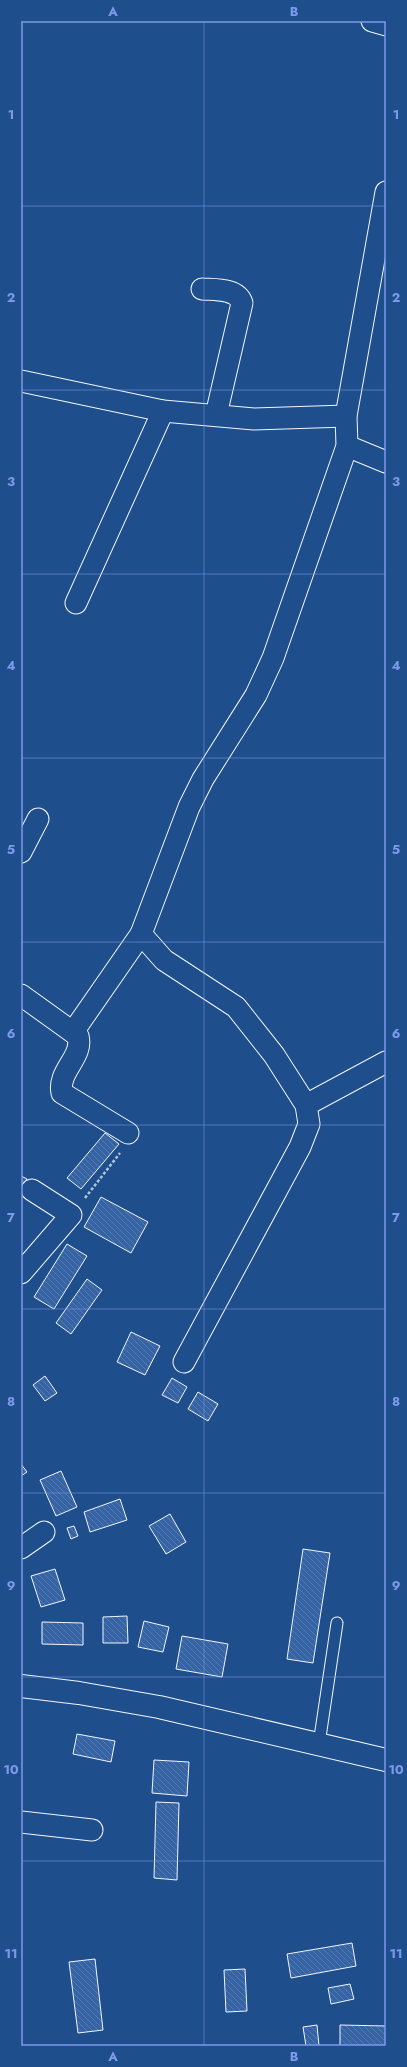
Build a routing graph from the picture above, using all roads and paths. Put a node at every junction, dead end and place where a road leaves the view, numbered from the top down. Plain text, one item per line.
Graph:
1 (372, 21) edge
2 (386, 25) edge
3 (386, 192) edge
4 (382, 243) edge
5 (202, 289) dead end
6 (21, 381) edge
7 (164, 411) junction
8 (216, 415) junction
9 (346, 416) junction
10 (347, 446) junction
11 (386, 462) edge
12 (76, 603) dead end
13 (38, 819) dead end
14 (21, 852) edge
15 (141, 934) junction
16 (21, 995) edge
17 (73, 1032) junction
18 (386, 1062) edge
19 (306, 1105) junction
20 (128, 1133) joint
21 (32, 1190) dead end
22 (71, 1215) junction
23 (21, 1273) edge
24 (184, 1362) dead end
25 (44, 1532) dead end
26 (21, 1548) edge
27 (337, 1623) dead end
28 (21, 1686) edge
29 (319, 1744) junction
30 (386, 1760) edge
31 (21, 1822) edge
32 (92, 1830) dead end

1 - 2 street
3 - 4 street
4 - 9 street
5 - 8 street
6 - 7 street
7 - 8 street
7 - 12 street
8 - 9 street
9 - 10 street
10 - 11 street
10 - 15 street
13 - 14 street
15 - 17 street
15 - 19 street
16 - 17 street
17 - 20 street
18 - 19 street
19 - 24 street
20 - 22 path
21 - 22 street
22 - 23 street
25 - 26 street
27 - 29 lane
28 - 29 street
29 - 30 street
31 - 32 street

